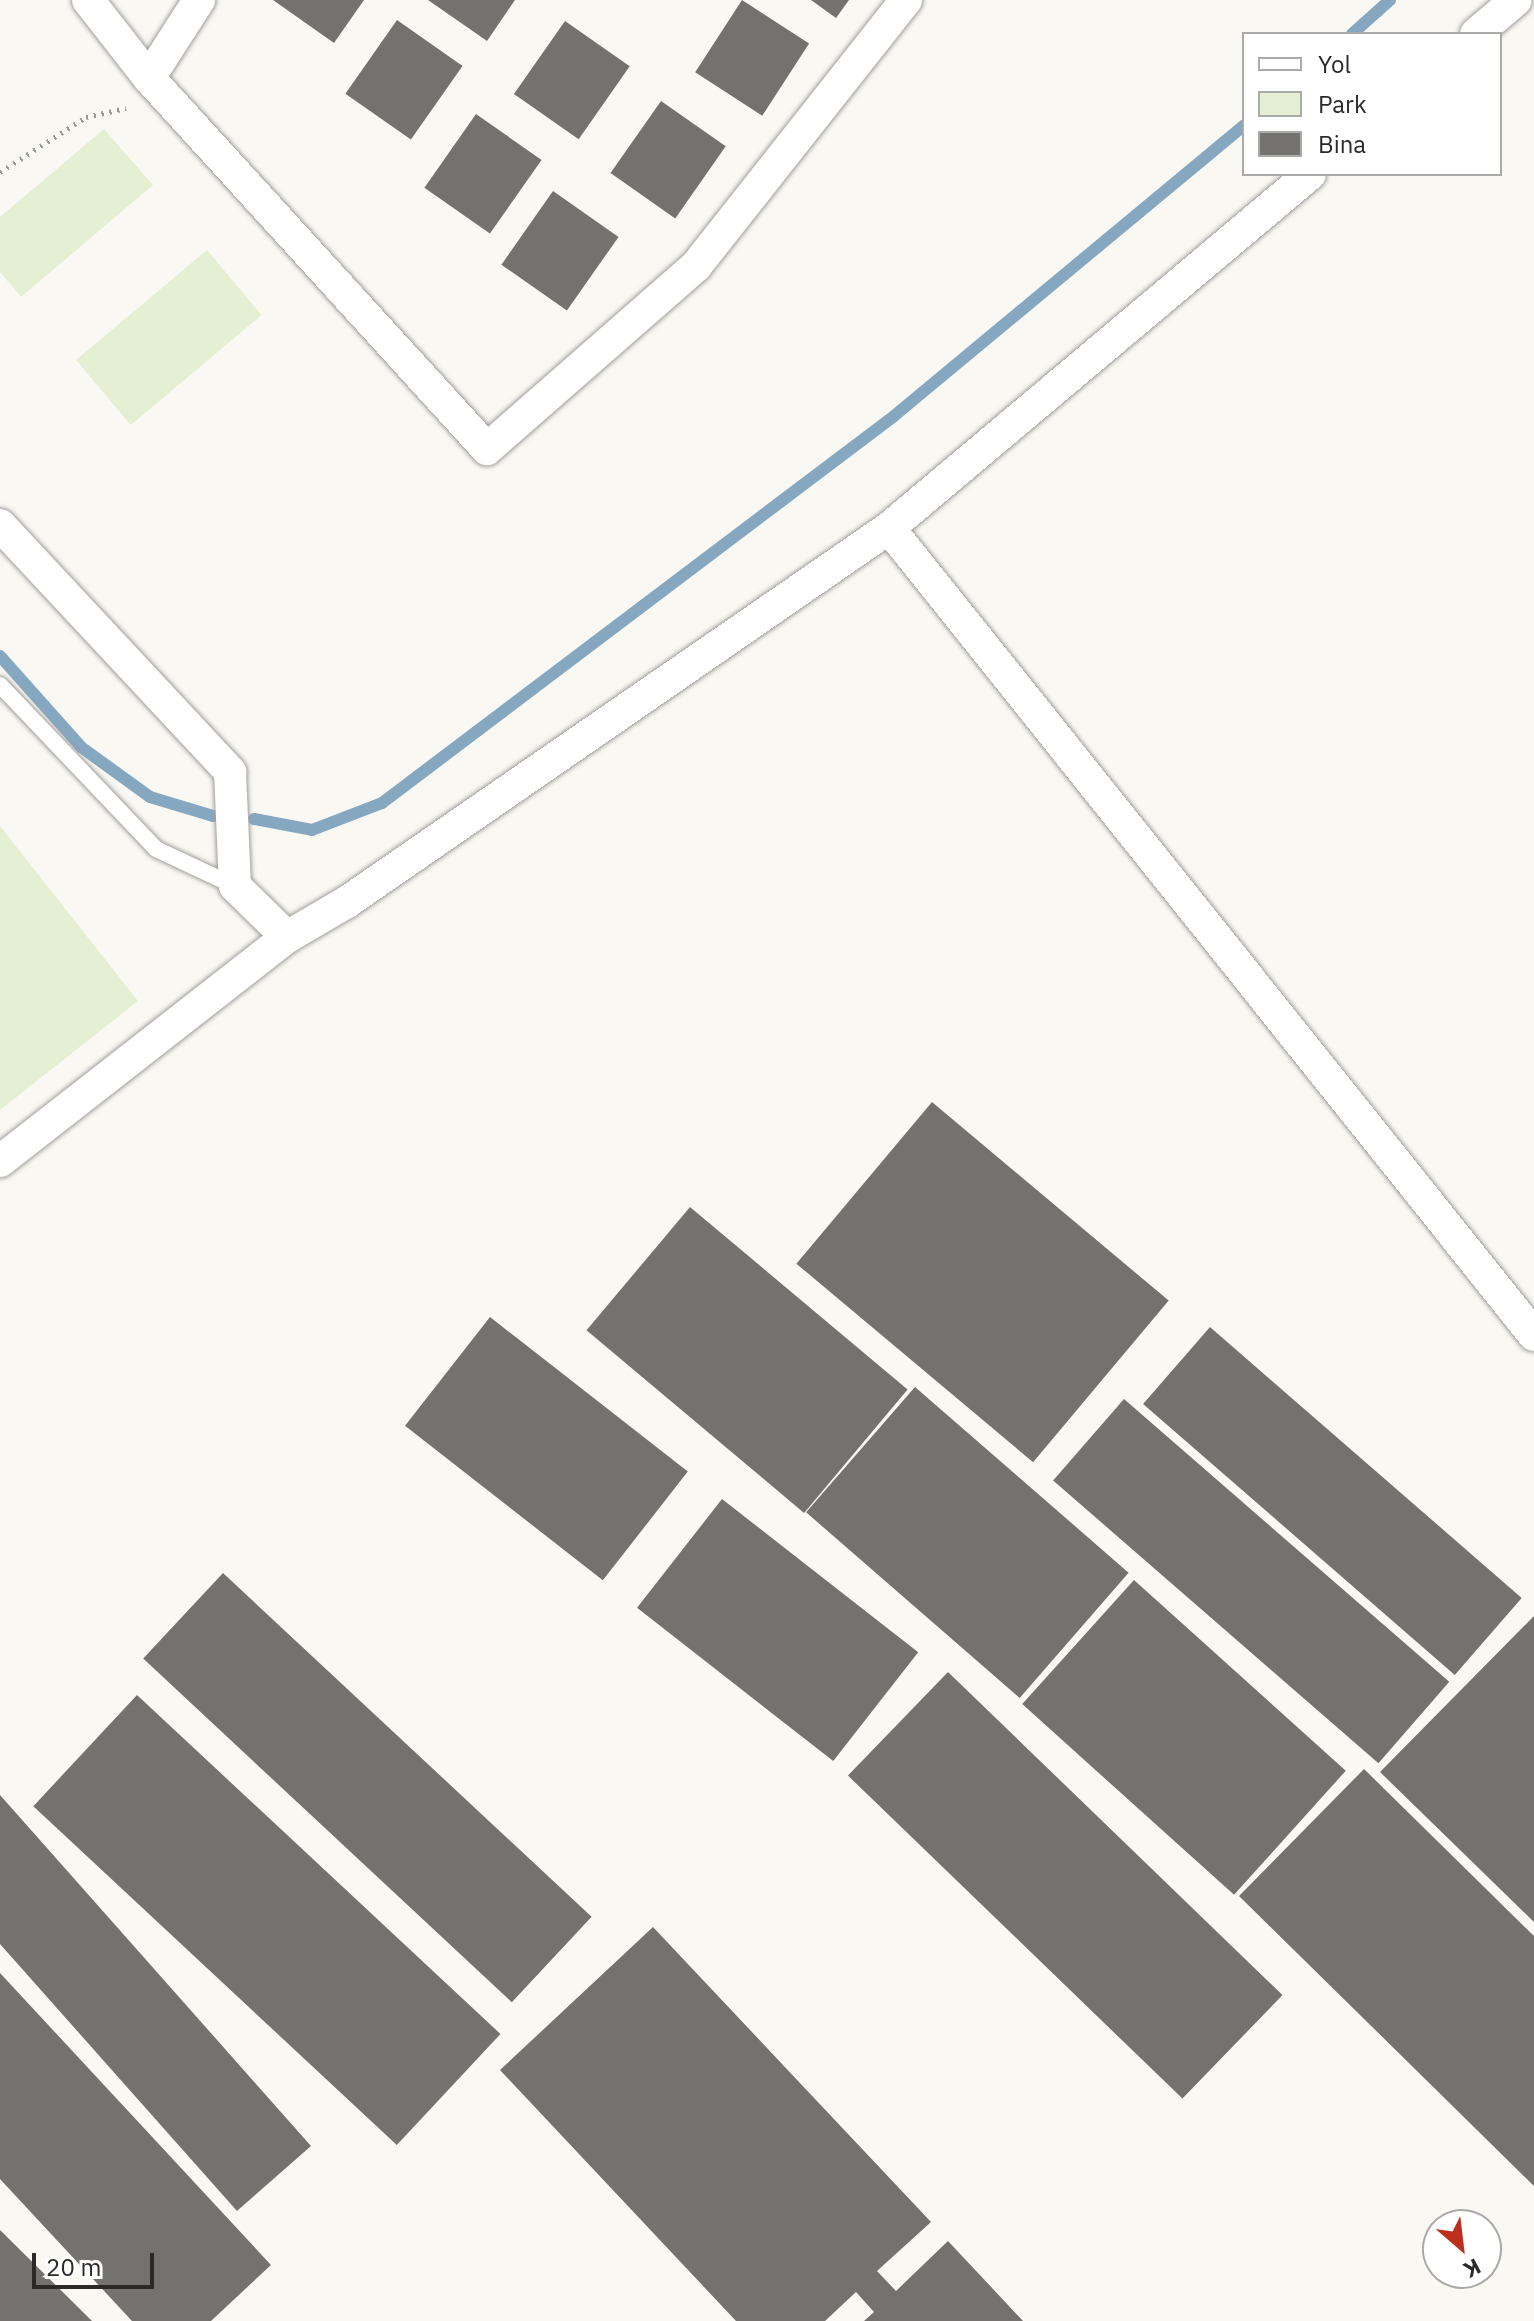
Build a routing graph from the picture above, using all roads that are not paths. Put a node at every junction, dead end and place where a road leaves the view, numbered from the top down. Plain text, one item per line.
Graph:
1 (88, 0) edge
2 (199, 0) edge
3 (906, 0) edge
4 (1516, 0) edge
5 (1478, 32) edge
6 (158, 88) junction
7 (1308, 176) edge
8 (0, 525) edge
9 (889, 528) junction
10 (0, 685) edge
11 (235, 886) junction
12 (287, 937) junction
13 (0, 1161) edge
14 (1534, 1335) edge

1 - 6 street
2 - 6 street
3 - 6 street
4 - 5 street
7 - 9 street
8 - 11 street
9 - 12 street
9 - 14 street
10 - 11 lane
11 - 12 street
12 - 13 street

